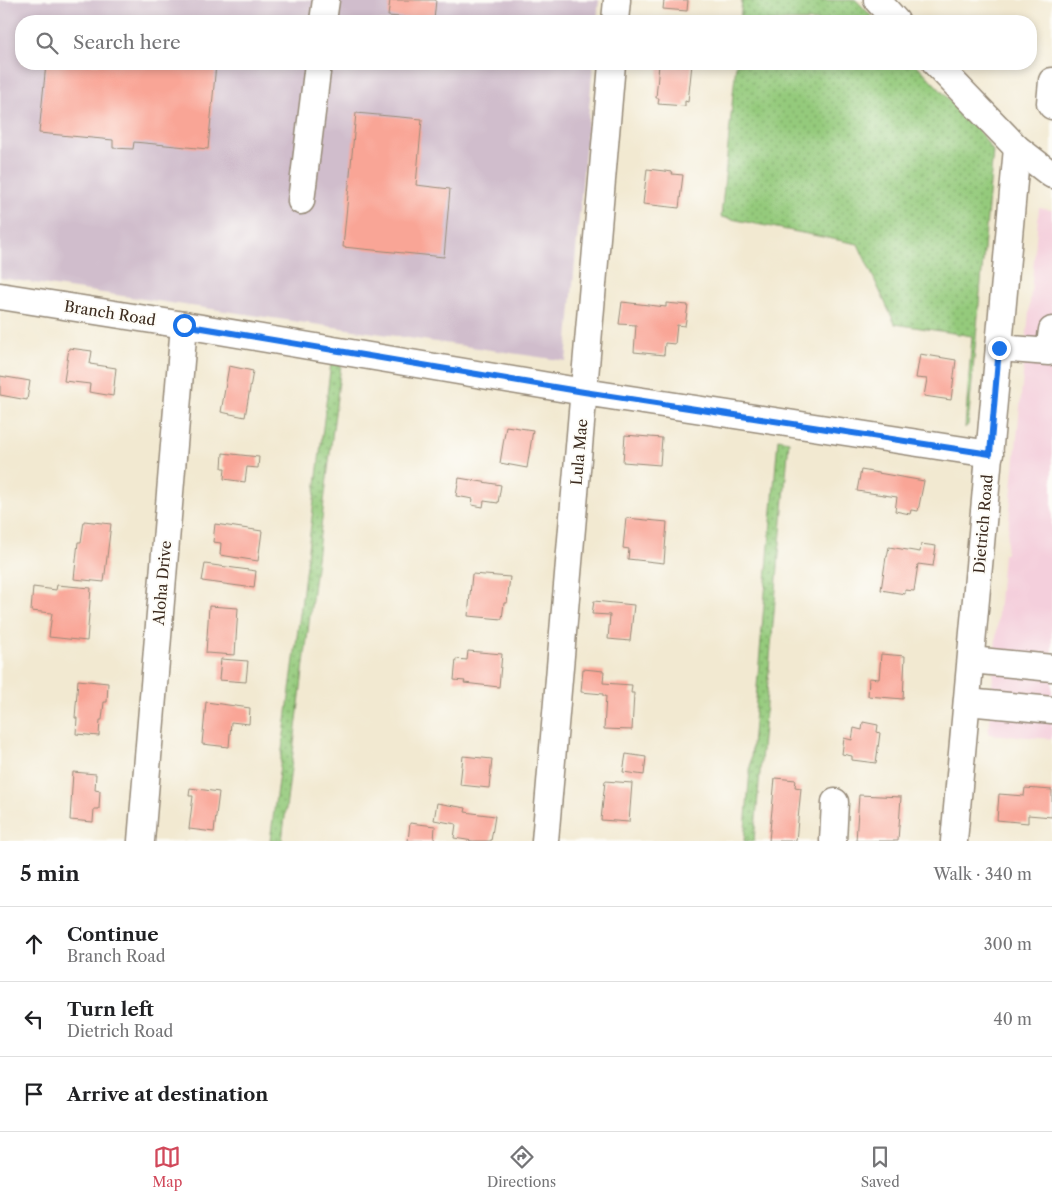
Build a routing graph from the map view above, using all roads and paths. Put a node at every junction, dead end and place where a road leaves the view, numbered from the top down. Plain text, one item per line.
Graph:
1 (326, 0) edge
2 (617, 0) edge
3 (877, 0) edge
4 (324, 15) edge
5 (616, 15) edge
6 (891, 15) edge
7 (317, 70) edge
8 (611, 70) edge
9 (942, 70) edge
10 (1052, 81) edge
11 (1052, 106) edge
12 (1016, 148) junction
13 (1052, 175) edge
14 (302, 201) dead end
15 (0, 296) edge
16 (184, 325) junction
17 (1052, 330) edge
18 (999, 348) junction
19 (584, 392) junction
20 (990, 454) junction
21 (971, 660) junction
22 (1052, 668) edge
23 (967, 702) junction
24 (1052, 710) edge
25 (835, 802) dead end
26 (141, 841) edge
27 (545, 841) edge
28 (833, 841) edge
29 (954, 841) edge

1 - 4 street
2 - 5 street
3 - 6 street
7 - 14 street
8 - 19 street, Lula Mae
9 - 12 street
10 - 11 street
12 - 13 street
12 - 18 street, Dietrich Road
15 - 16 street, Branch Road
16 - 19 street, Branch Road
16 - 26 street, Aloha Drive
17 - 18 street
18 - 20 street, Dietrich Road
19 - 20 street, Branch Road
19 - 27 street, Lula Mae
20 - 21 street, Dietrich Road
21 - 22 street
21 - 23 street, Dietrich Road
23 - 24 street
23 - 29 street, Dietrich Road
25 - 28 street

